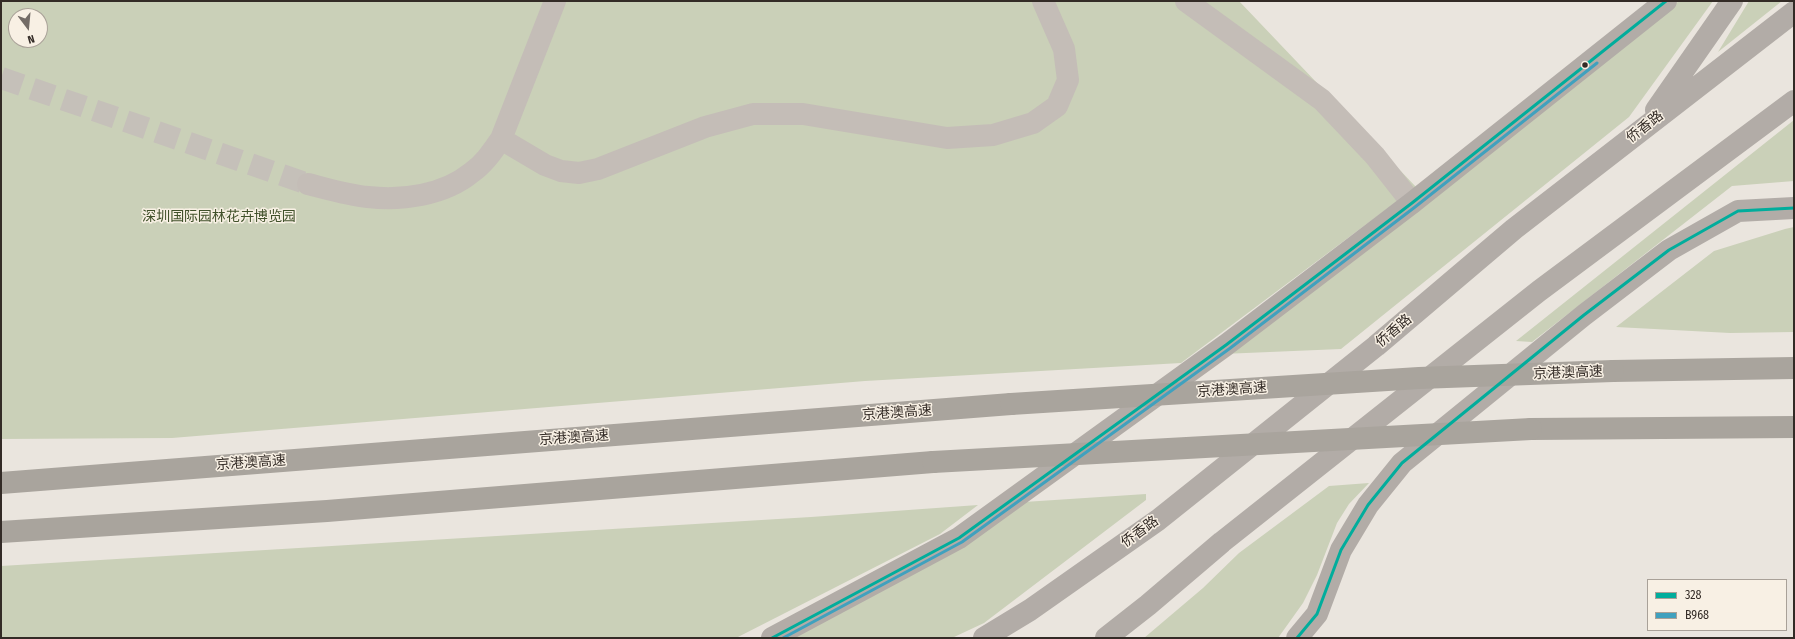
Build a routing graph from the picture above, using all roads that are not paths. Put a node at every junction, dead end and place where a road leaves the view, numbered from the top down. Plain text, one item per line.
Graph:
1 (554, 1) edge
2 (1043, 1) edge
3 (1186, 1) edge
4 (1666, 1) edge
5 (1732, 1) edge
6 (1794, 12) edge
7 (1794, 101) edge
8 (1644, 127) junction
9 (501, 139) junction
10 (308, 184) tunnel mouth
11 (1412, 203) junction
12 (1794, 208) edge
13 (1794, 368) edge
14 (1794, 427) edge
15 (1, 483) edge
16 (1, 532) edge
17 (772, 638) edge
18 (984, 638) edge
19 (1106, 638) edge
20 (1297, 638) edge

1 - 9 lane
2 - 9 lane
3 - 11 lane
4 - 11 main road
5 - 8 main road
6 - 8 main road, 侨香路
7 - 19 main road
8 - 18 main road, 侨香路
9 - 10 lane
11 - 17 main road
12 - 20 main road
13 - 15 highway, 京港澳高速, bridge
14 - 16 highway, bridge

